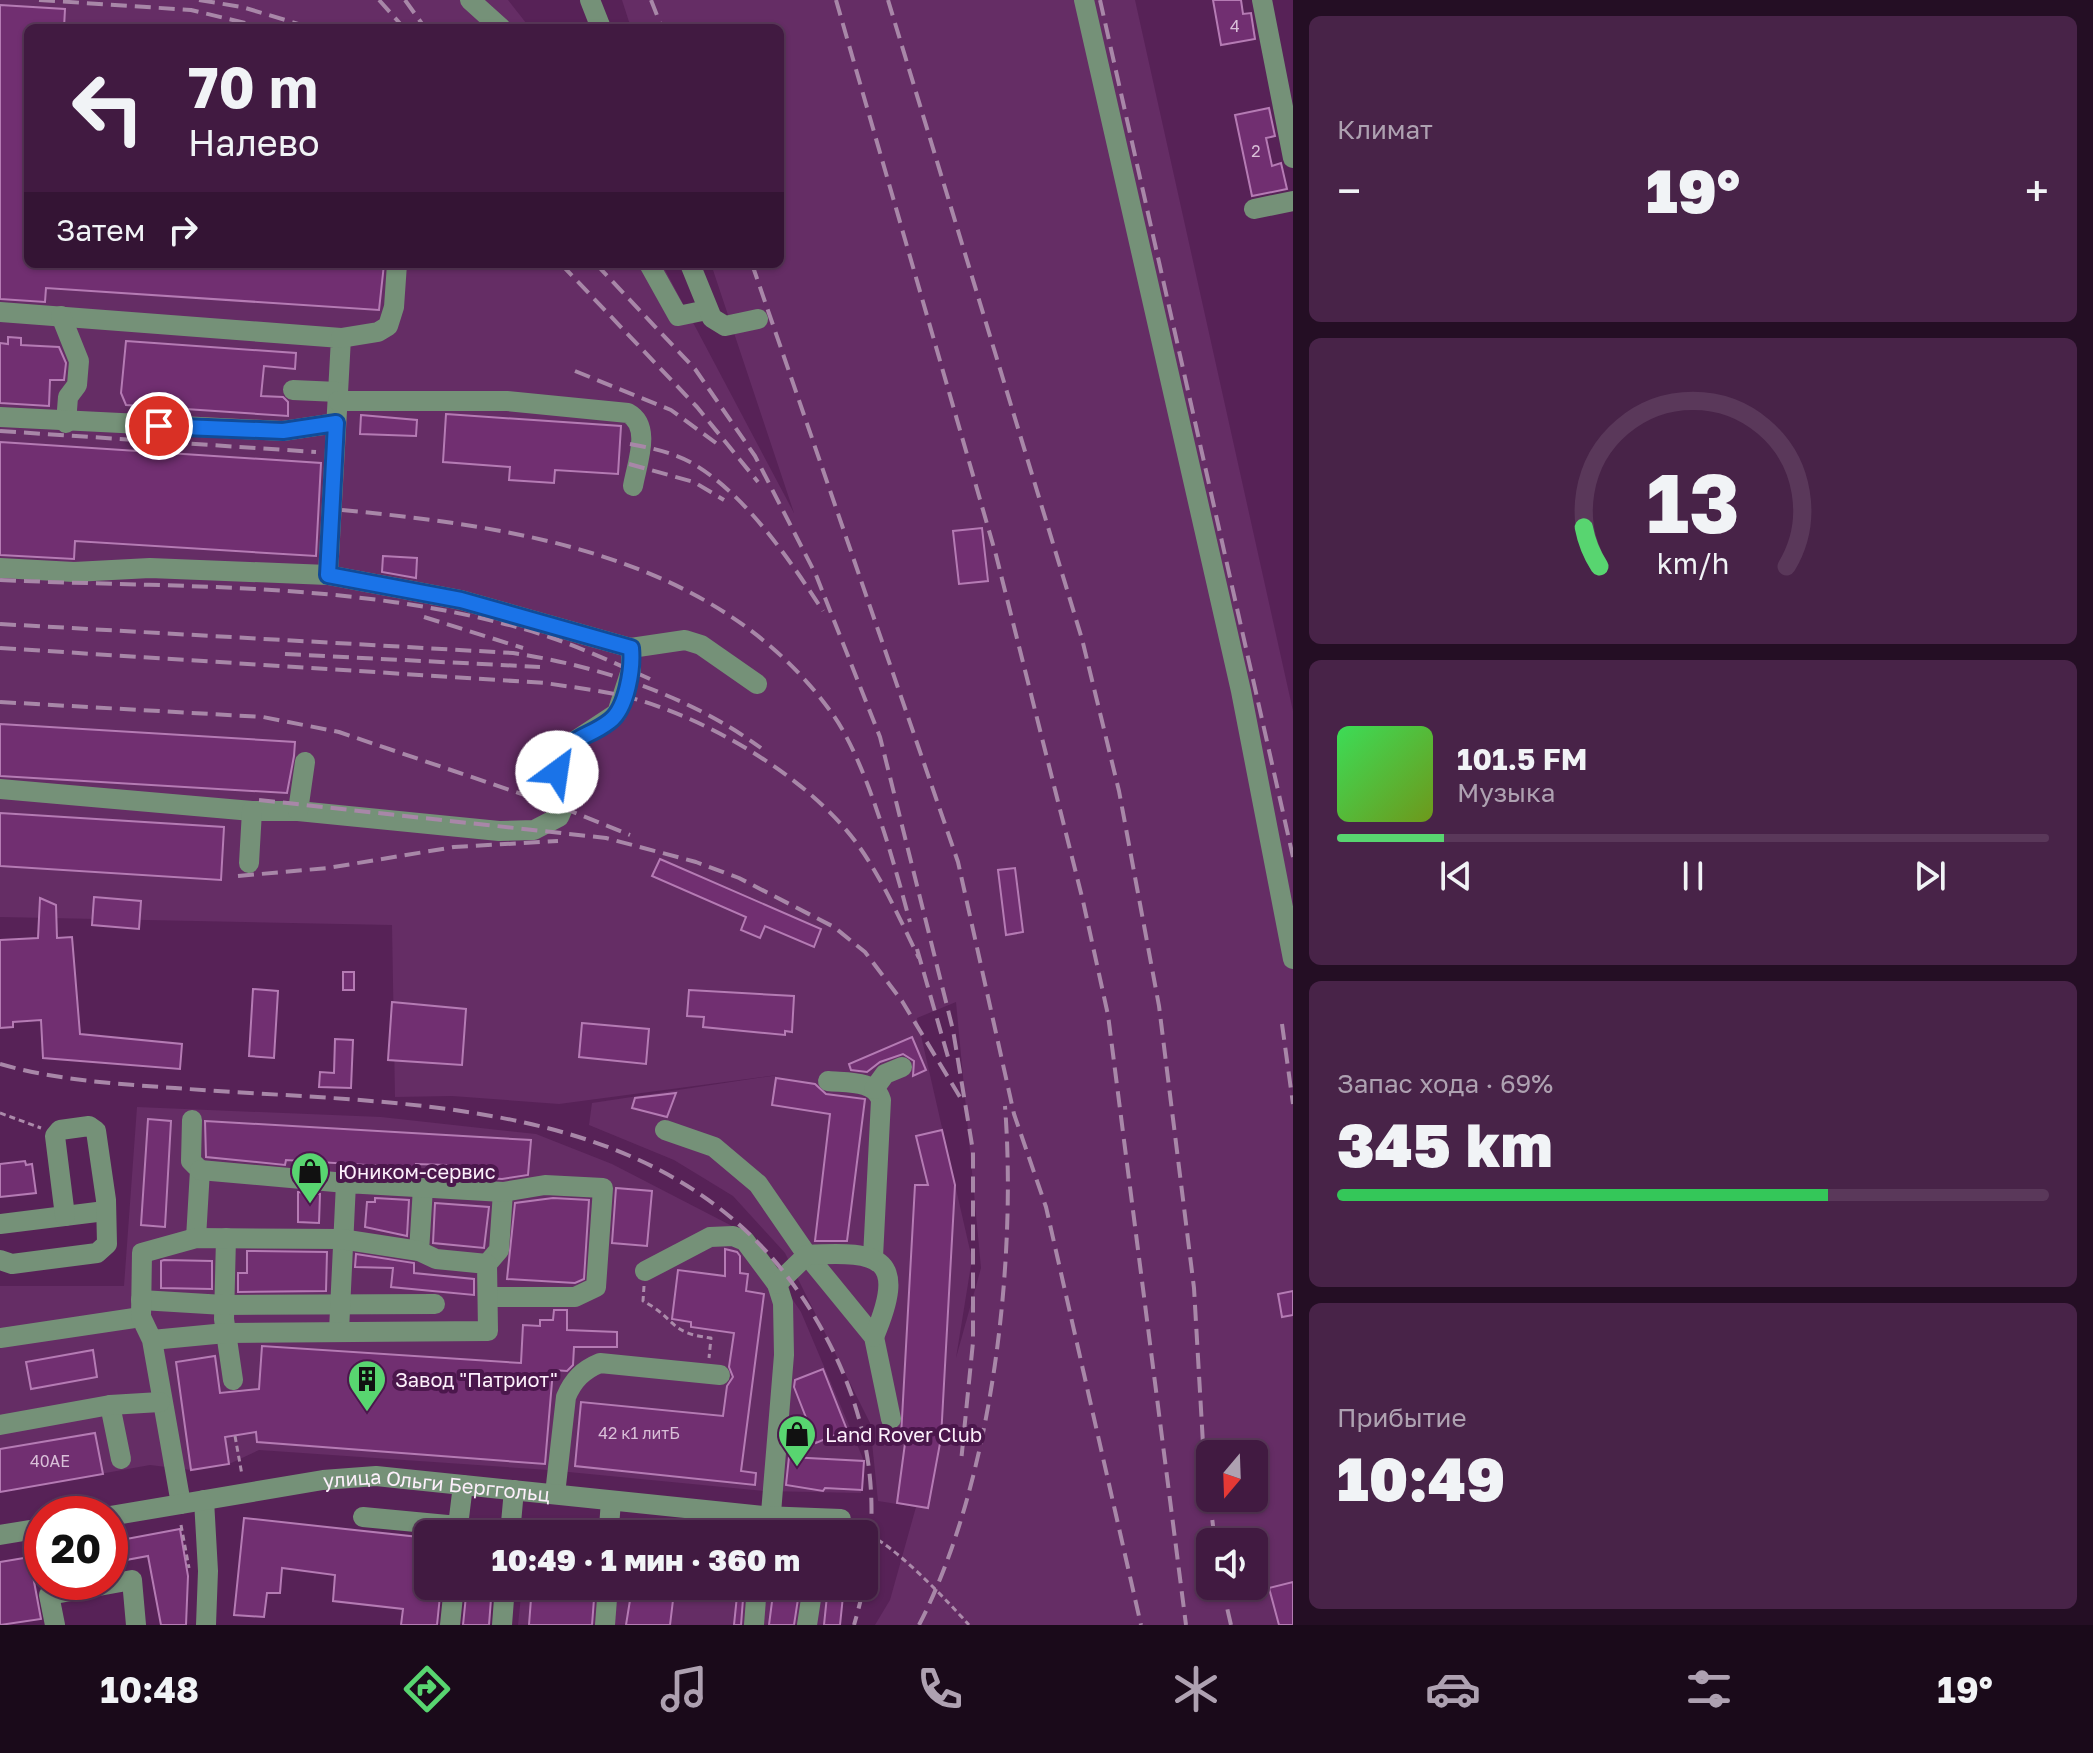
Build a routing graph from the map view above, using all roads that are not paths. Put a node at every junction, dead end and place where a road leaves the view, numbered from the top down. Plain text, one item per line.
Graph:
1 (470, 0) edge
2 (590, 0) edge
3 (1084, 0) edge
4 (1262, 0) edge
5 (497, 24) edge
6 (599, 24) edge
7 (1292, 151) edge
8 (1293, 201) edge
9 (1254, 209) dead end
10 (397, 268) edge
11 (651, 268) edge
12 (691, 268) edge
13 (707, 310) junction
14 (0, 312) edge
15 (61, 316) junction
16 (758, 319) dead end
17 (341, 338) junction
18 (293, 390) dead end
19 (338, 396) junction
20 (0, 417) edge
21 (66, 423) junction
22 (336, 423) junction
23 (633, 486) dead end
24 (0, 568) edge
25 (328, 575) junction
26 (631, 648) junction
27 (757, 684) dead end
28 (305, 762) dead end
29 (0, 789) edge
30 (252, 811) junction
31 (298, 811) junction
32 (249, 863) dead end
33 (1293, 959) edge
34 (902, 1067) dead end
35 (828, 1081) dead end
36 (874, 1089) junction
37 (192, 1120) dead end
38 (665, 1130) dead end
39 (200, 1170) junction
40 (346, 1183) junction
41 (423, 1188) junction
42 (503, 1192) junction
43 (105, 1211) junction
44 (65, 1216) junction
45 (0, 1224) edge
46 (196, 1238) junction
47 (226, 1238) junction
48 (341, 1239) junction
49 (419, 1251) junction
50 (807, 1255) junction
51 (873, 1257) junction
52 (0, 1260) edge
53 (487, 1264) junction
54 (645, 1271) road end
55 (777, 1284) junction
56 (489, 1297) junction
57 (339, 1304) junction
58 (435, 1304) dead end
59 (224, 1305) junction
60 (141, 1308) junction
61 (339, 1331) junction
62 (226, 1333) junction
63 (874, 1337) junction
64 (0, 1338) edge
65 (152, 1340) junction
66 (714, 1374) road end
67 (233, 1380) dead end
68 (160, 1402) junction
69 (110, 1405) junction
70 (891, 1419) dead end
71 (0, 1425) edge
72 (121, 1459) dead end
73 (463, 1485) junction
74 (514, 1490) junction
75 (555, 1494) junction
76 (204, 1500) junction
77 (611, 1501) junction
78 (181, 1514) junction
79 (128, 1515) edge
80 (363, 1517) dead end
81 (459, 1520) edge
82 (511, 1520) edge
83 (610, 1520) edge
84 (758, 1520) edge
85 (766, 1520) edge
86 (414, 1524) edge
87 (24, 1531) edge
88 (0, 1535) edge
89 (453, 1600) edge
90 (504, 1600) edge
91 (607, 1600) edge
92 (756, 1600) edge
93 (811, 1600) edge
94 (55, 1625) edge
95 (136, 1625) edge
96 (206, 1625) edge
97 (450, 1625) edge
98 (502, 1625) edge
99 (605, 1625) edge
100 (754, 1625) edge
101 (807, 1625) edge

1 - 5 street
2 - 6 street
3 - 33 street
4 - 7 street
8 - 9 street
10 - 17 street
11 - 13 street
12 - 13 street
13 - 16 street
14 - 15 street
15 - 17 street
15 - 21 street
17 - 19 street
18 - 19 street
19 - 22 street
19 - 23 street
20 - 21 street
21 - 22 street
22 - 25 street
24 - 25 street
25 - 26 street
26 - 27 street
26 - 31 street
28 - 31 street
29 - 30 street
30 - 31 street
30 - 32 street
34 - 36 street
35 - 36 street
36 - 51 street
37 - 39 street
38 - 50 street
39 - 40 street
39 - 46 street
40 - 41 street
40 - 48 street
41 - 42 street
41 - 49 street
42 - 53 street
42 - 56 street
43 - 44 street
43 - 44 street
43 - 52 street
44 - 45 street
46 - 47 street
46 - 60 street
47 - 48 street
47 - 59 street
48 - 49 street
48 - 57 street
49 - 53 street
50 - 51 street
50 - 55 street
50 - 63 street
51 - 63 street
53 - 56 street
54 - 55 street
55 - 85 street
56 - 61 street
57 - 58 street
57 - 59 street
57 - 61 street
59 - 60 street
59 - 62 street
60 - 64 street
60 - 65 street
61 - 62 street
62 - 65 street
62 - 67 street
63 - 70 street
65 - 68 street
66 - 75 street
68 - 69 street
68 - 78 street
69 - 71 street
69 - 72 street
73 - 74 street, улица Ольги Берггольц
73 - 76 street, улица Ольги Берггольц
73 - 81 street
74 - 75 street, улица Ольги Берггольц
74 - 82 street
75 - 77 street, улица Ольги Берггольц
76 - 78 street, улица Ольги Берггольц
76 - 96 street
77 - 83 street
77 - 84 street, улица Ольги Берггольц
78 - 79 street, улица Ольги Берггольц
80 - 86 street
87 - 88 street
89 - 97 street
90 - 98 street
91 - 99 street
92 - 100 street
93 - 101 street
94 - 95 street

